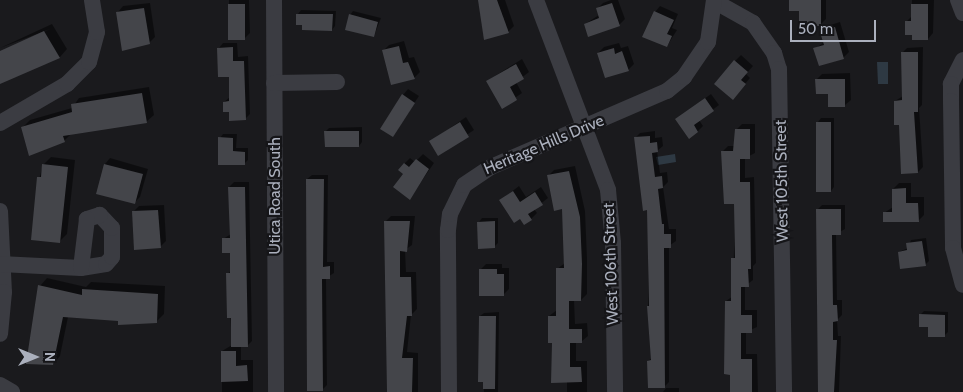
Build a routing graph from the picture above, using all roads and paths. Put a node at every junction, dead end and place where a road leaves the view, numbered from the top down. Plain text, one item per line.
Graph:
1 (92, 0) edge
2 (274, 0) edge
3 (536, 0) edge
4 (714, 0) edge
5 (958, 0) edge
6 (963, 13) edge
7 (963, 60) edge
8 (337, 82) dead end
9 (274, 83) junction
10 (0, 124) edge
11 (586, 127) junction
12 (958, 208) edge
13 (0, 211) edge
14 (1, 264) edge
15 (81, 268) dead end
16 (963, 285) edge
17 (0, 334) edge
18 (0, 386) edge
19 (12, 392) edge
20 (276, 392) edge
21 (449, 392) edge
22 (615, 392) edge
23 (784, 392) edge

1 - 10 street
2 - 9 street, Utica Road South
3 - 11 street, West 106th Street
4 - 11 street, Heritage Hills Drive
4 - 23 street, West 105th Street
5 - 6 street
7 - 12 street
8 - 9 street
9 - 20 street, Utica Road South
11 - 21 street, Heritage Hills Drive
11 - 22 street, West 106th Street
12 - 16 street
13 - 14 street
14 - 15 street
14 - 17 street
18 - 19 street

